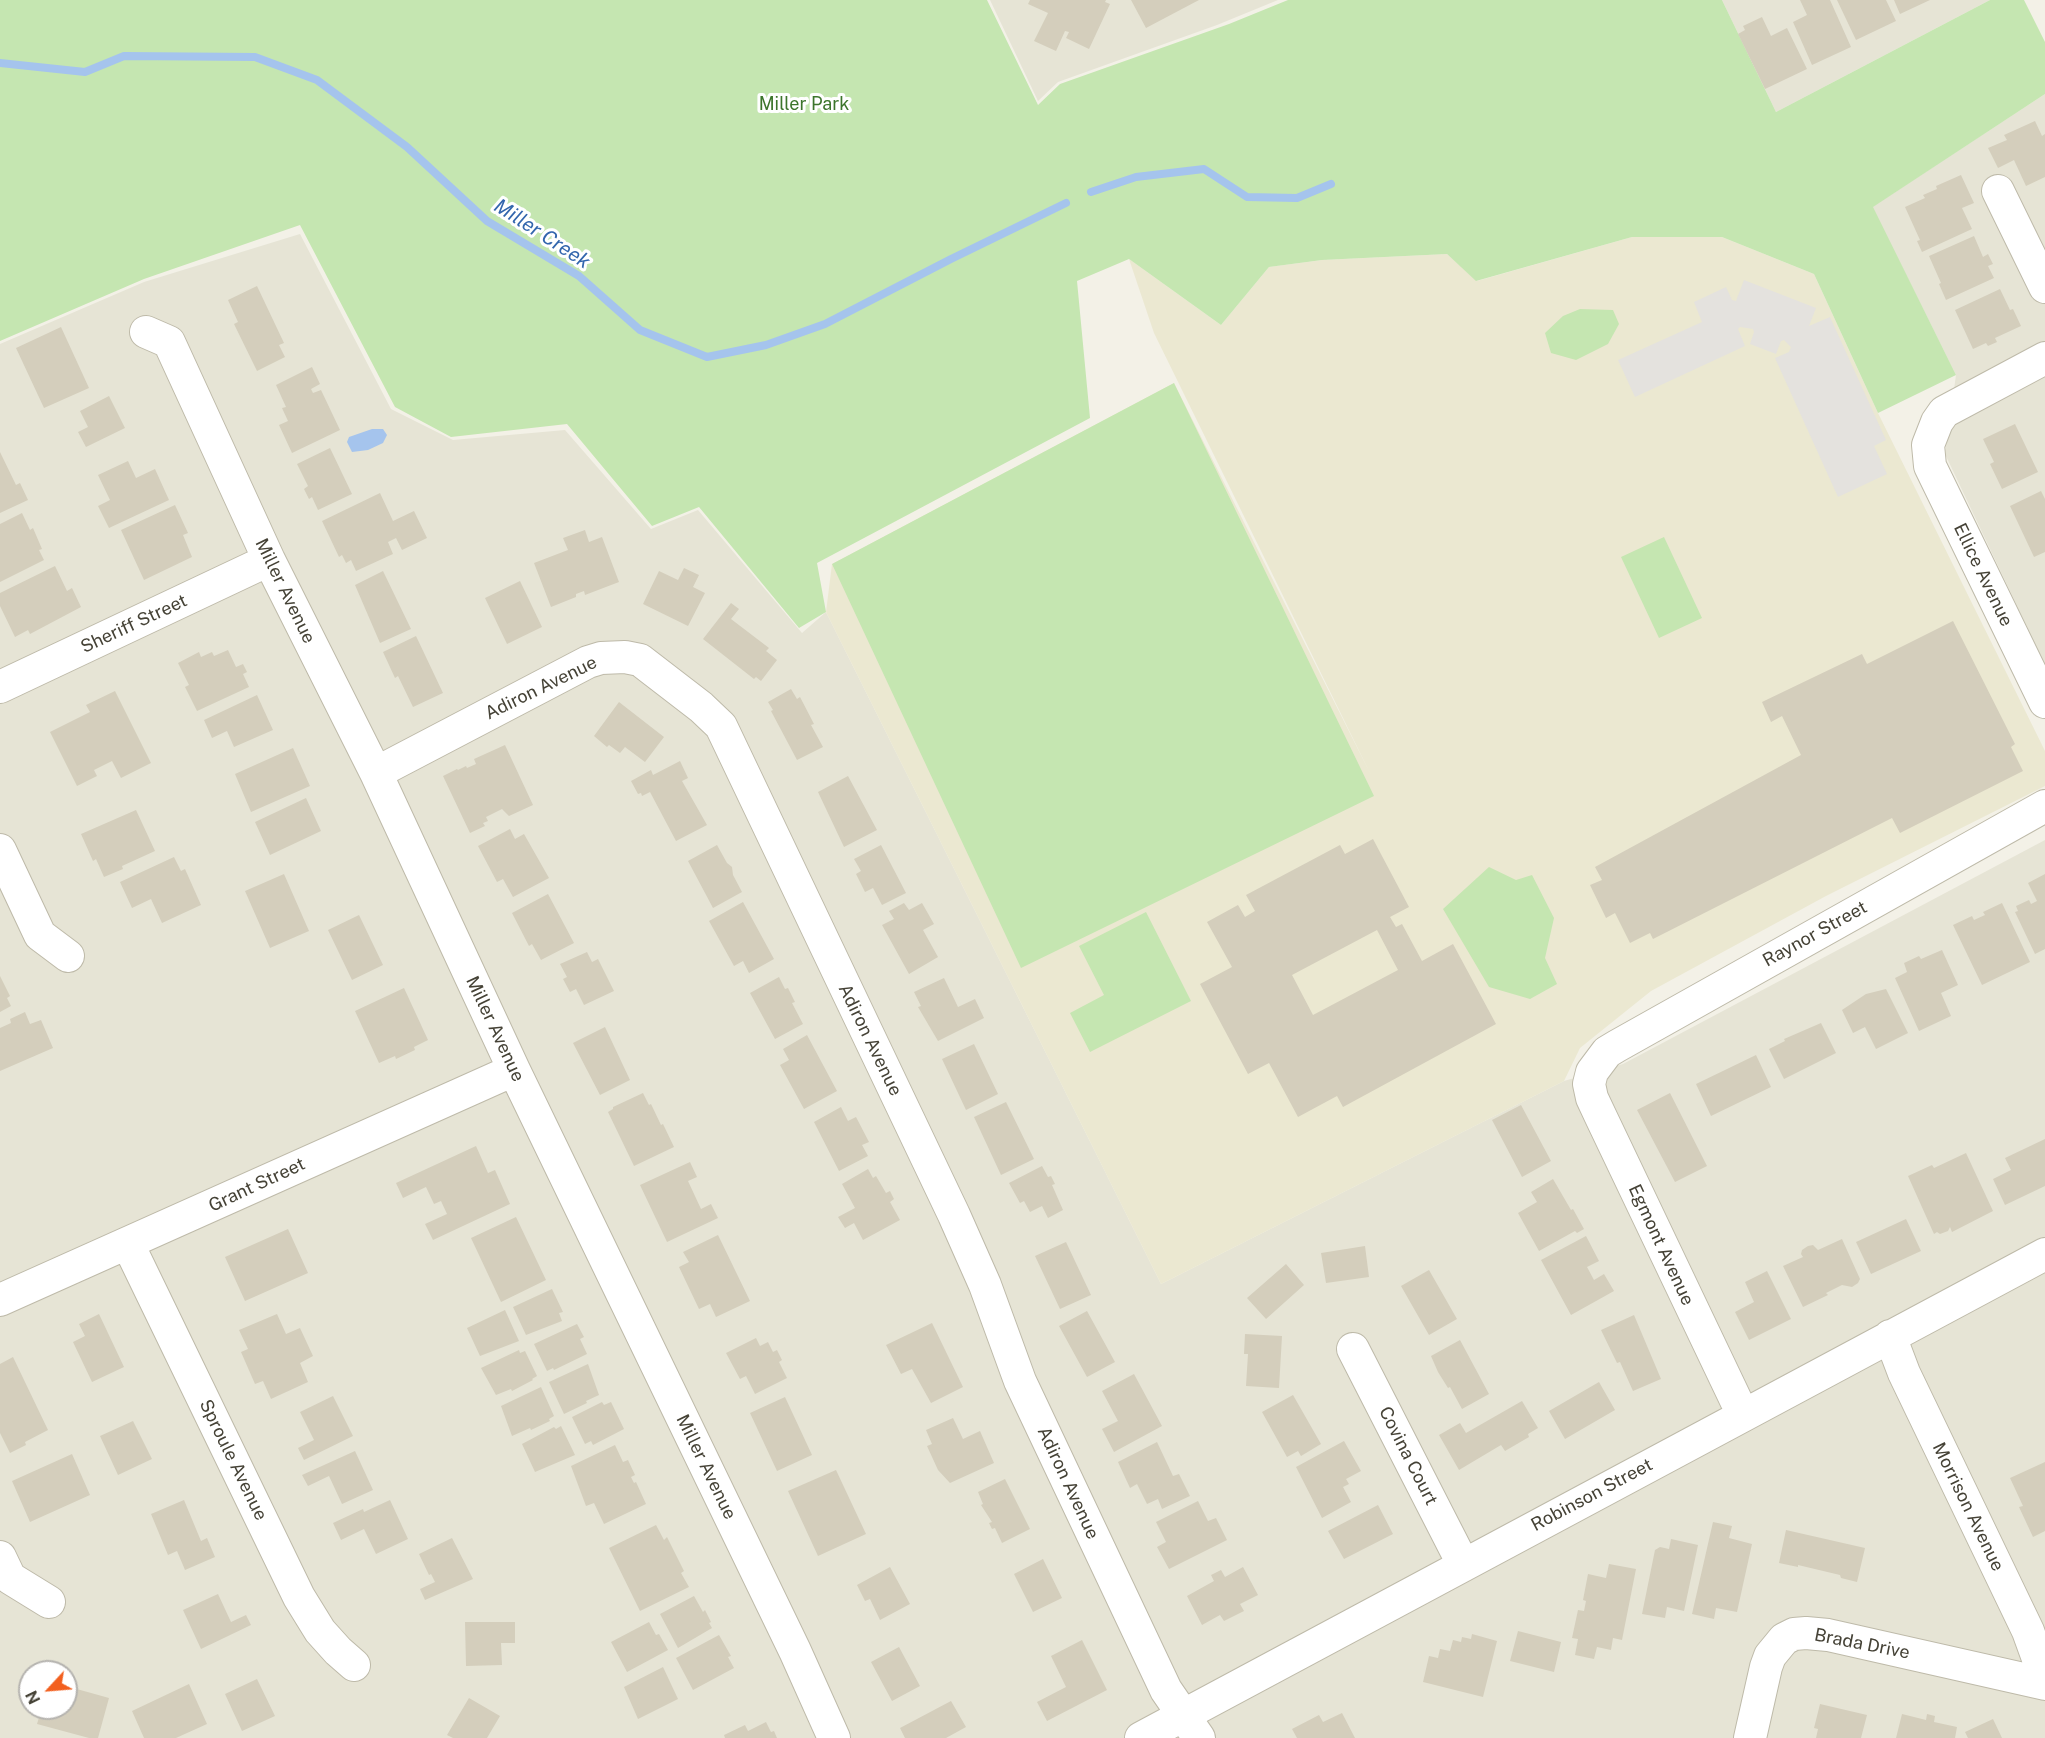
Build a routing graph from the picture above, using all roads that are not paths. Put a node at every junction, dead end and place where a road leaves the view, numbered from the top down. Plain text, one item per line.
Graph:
1 (1998, 191) dead end
2 (2045, 287) edge
3 (146, 332) dead end
4 (2045, 358) edge
5 (268, 560) junction
6 (0, 687) edge
7 (2045, 702) edge
8 (376, 773) junction
9 (2045, 806) edge
10 (0, 850) edge
11 (68, 956) dead end
12 (514, 1070) junction
13 (1592, 1072) joint
14 (128, 1244) junction
15 (2045, 1254) edge
16 (0, 1300) edge
17 (1890, 1336) junction
18 (1353, 1349) dead end
19 (1743, 1415) junction
20 (0, 1557) edge
21 (1464, 1564) junction
22 (49, 1602) dead end
23 (354, 1665) dead end
24 (2045, 1677) edge
25 (2045, 1684) edge
26 (1190, 1727) edge
27 (834, 1738) edge
28 (1141, 1738) edge
29 (1750, 1738) edge

1 - 2 street
3 - 5 street, Miller Avenue
4 - 7 street, Ellice Avenue
5 - 6 street, Sheriff Street
5 - 8 street, Miller Avenue
8 - 12 street, Miller Avenue
8 - 26 street, Adiron Avenue
9 - 13 street, Raynor Street
10 - 11 street
12 - 14 street, Grant Street
12 - 27 street, Miller Avenue
13 - 19 street, Egmont Avenue
14 - 16 street, Grant Street
14 - 23 street, Sproule Avenue
15 - 17 street, Robinson Street
17 - 19 street, Robinson Street
17 - 24 street, Morrison Avenue
18 - 21 street, Covina Court
19 - 21 street, Robinson Street
20 - 22 street
21 - 26 street, Robinson Street
25 - 29 street, Brada Drive
26 - 28 street, Robinson Street

